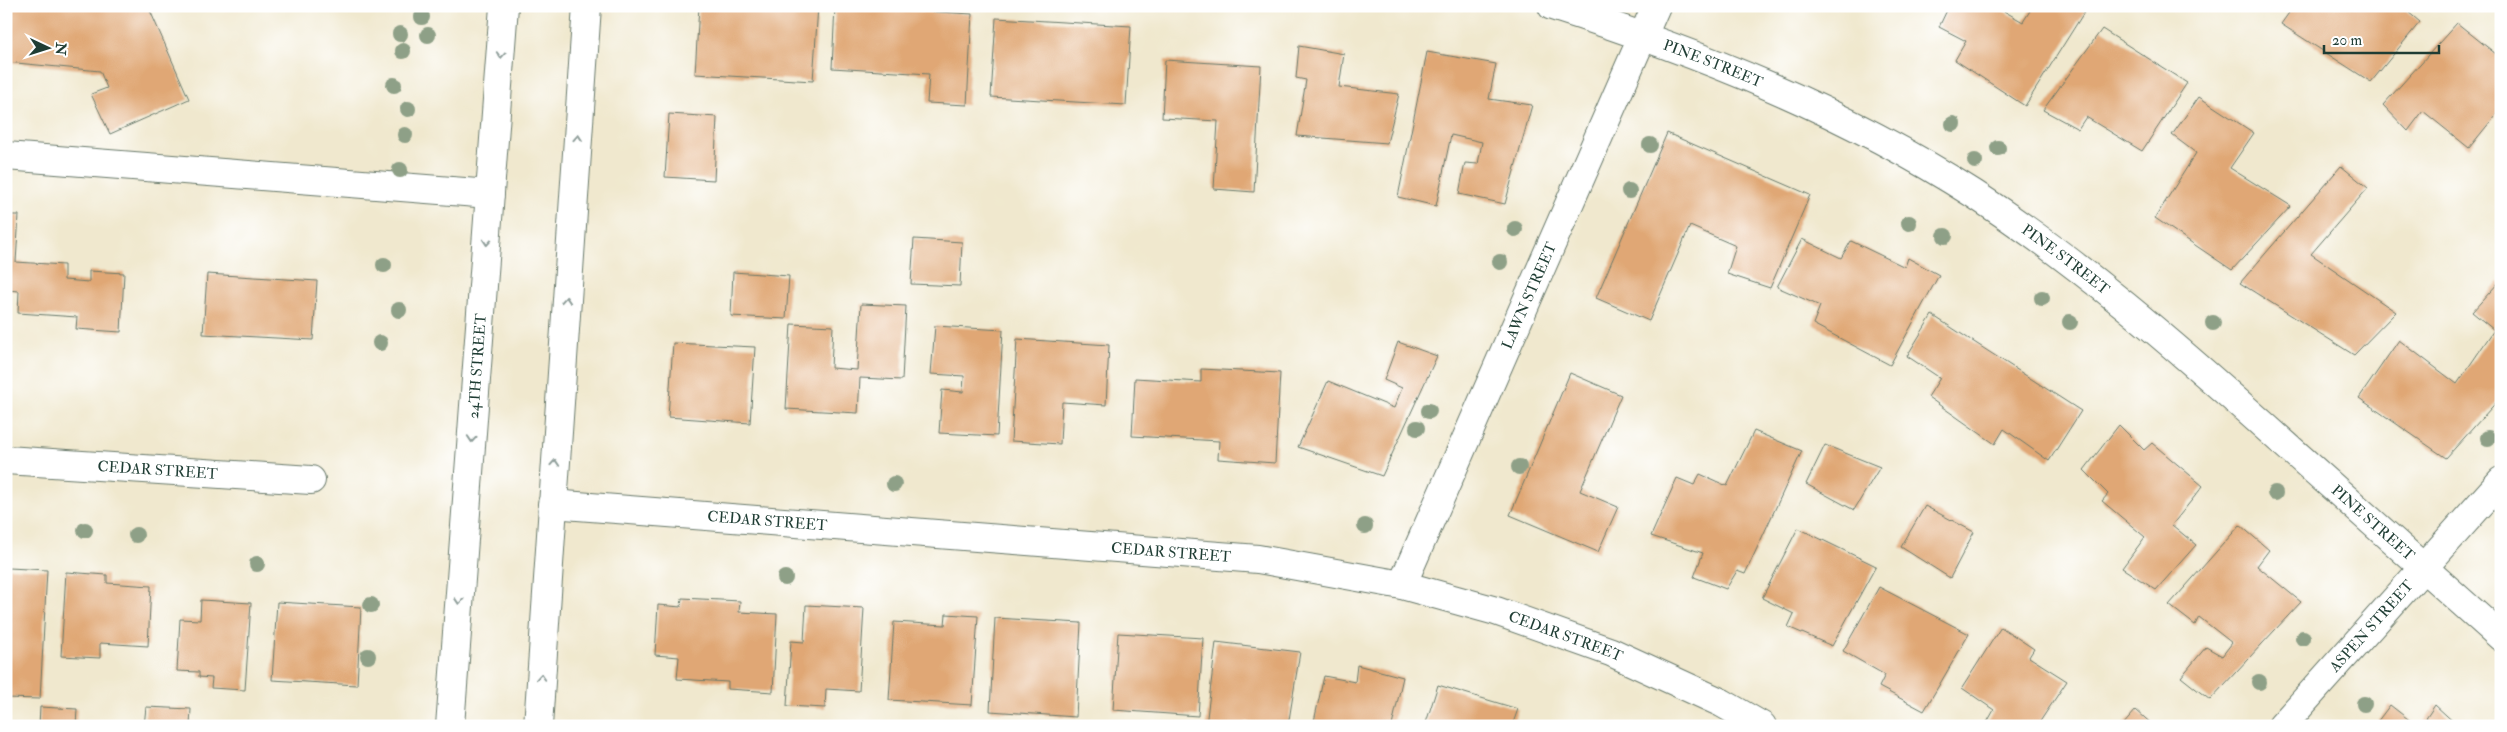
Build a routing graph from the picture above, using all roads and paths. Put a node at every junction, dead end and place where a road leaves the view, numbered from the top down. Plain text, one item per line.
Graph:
1 (504, 6) edge
2 (587, 6) edge
3 (1552, 6) edge
4 (1656, 6) edge
5 (1644, 35) junction
6 (6, 156) edge
7 (490, 194) junction
8 (6, 460) edge
9 (311, 480) dead end
10 (2501, 481) edge
11 (552, 504) junction
12 (2424, 568) junction
13 (1402, 585) junction
14 (2501, 637) edge
15 (450, 726) edge
16 (538, 726) edge
17 (1762, 726) edge
18 (2282, 726) edge

1 -> 7 street, 24TH STREET
11 -> 2 street
3 - 5 street, PINE STREET
4 - 5 street, LAWN STREET
5 - 12 street, PINE STREET
5 - 13 street, LAWN STREET
6 - 7 street
7 -> 15 street, 24TH STREET
8 - 9 street, CEDAR STREET
10 - 12 street, ASPEN STREET
11 - 13 street, CEDAR STREET
16 -> 11 street
12 - 14 street, PINE STREET
12 - 18 street, ASPEN STREET
13 - 17 street, CEDAR STREET

